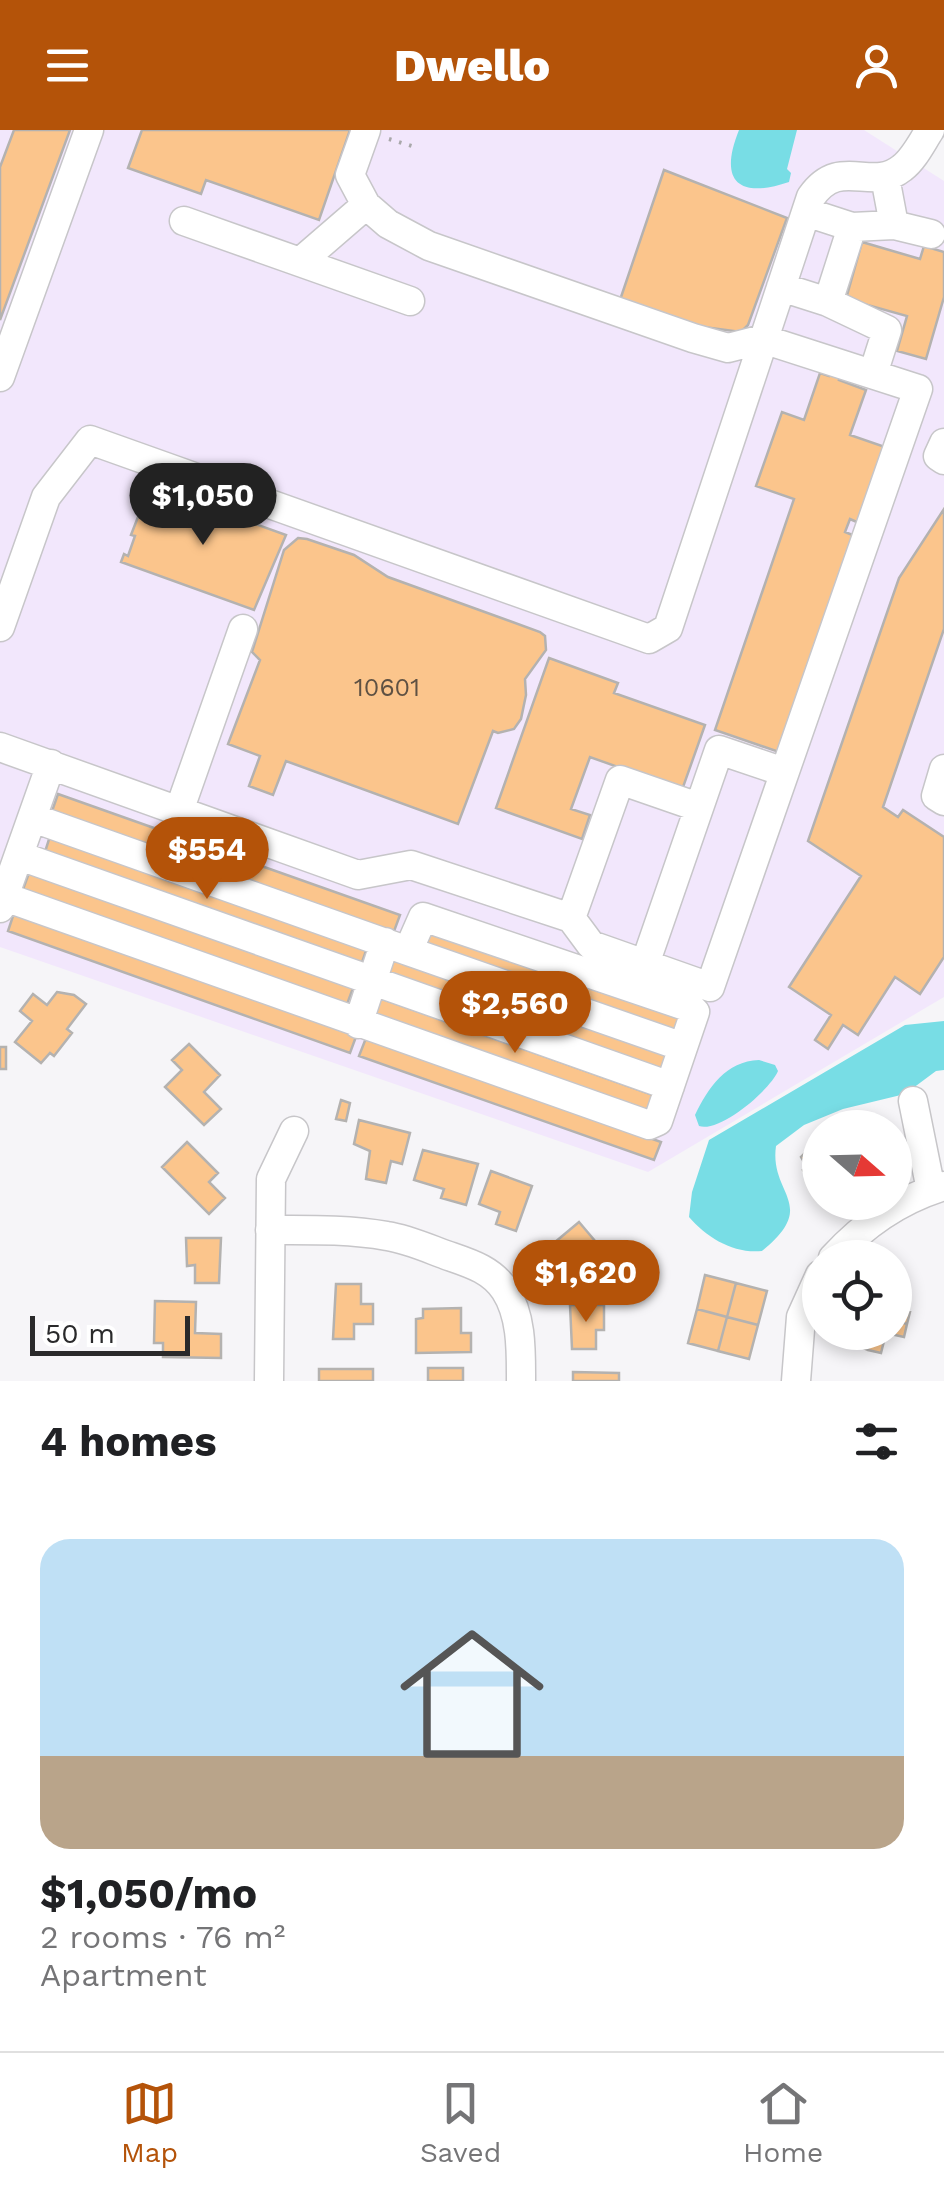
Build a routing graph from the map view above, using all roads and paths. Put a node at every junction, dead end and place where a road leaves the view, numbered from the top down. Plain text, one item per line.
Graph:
1 (89, 130) edge
2 (930, 130) edge
3 (375, 134) edge
4 (415, 147) dead end
5 (885, 177) junction
6 (366, 205) junction
7 (806, 212) junction
8 (184, 220) dead end
9 (894, 225) junction
10 (852, 226) junction
11 (930, 234) dead end
12 (300, 262) junction
13 (781, 288) junction
14 (410, 301) dead end
15 (828, 302) junction
16 (763, 340) junction
17 (873, 374) junction
18 (0, 377) edge
19 (944, 443) edge
20 (944, 460) edge
21 (0, 628) edge
22 (243, 629) dead end
23 (0, 747) edge
24 (51, 764) junction
25 (944, 769) edge
26 (784, 772) junction
27 (944, 801) edge
28 (698, 807) junction
29 (179, 810) junction
30 (33, 818) junction
31 (20, 856) junction
32 (2, 903) edge
33 (571, 918) junction
34 (396, 947) junction
35 (645, 964) junction
36 (372, 981) junction
37 (358, 1024) junction
38 (683, 1048) junction
39 (670, 1086) junction
40 (913, 1101) dead end
41 (294, 1131) dead end
42 (938, 1188) edge
43 (270, 1230) junction
44 (850, 1240) edge
45 (802, 1315) edge
46 (269, 1381) edge
47 (521, 1381) edge
48 (796, 1381) edge

1 - 18 street
2 - 5 street
3 - 4 path
3 - 6 street
5 - 7 street
5 - 9 street
6 - 12 street
6 - 16 street
7 - 10 street
7 - 13 street
8 - 12 street
9 - 10 street
9 - 11 street
10 - 15 street
12 - 14 street
13 - 15 street
13 - 16 street
15 - 17 street
16 - 17 street
16 - 21 street
17 - 26 street
19 - 20 street
22 - 29 street
23 - 24 street
24 - 29 street
24 - 30 street
25 - 27 street
26 - 28 street
26 - 35 street
28 - 33 street
28 - 35 street
29 - 33 street
30 - 31 street
30 - 34 street
31 - 32 street
31 - 36 street
32 - 37 street
33 - 35 street
34 - 36 street
34 - 38 street
34 - 38 street
36 - 37 street
36 - 39 street
37 - 39 street
38 - 39 street
40 - 42 street
41 - 43 street
42 - 44 street
43 - 46 street
43 - 47 street
45 - 48 street

